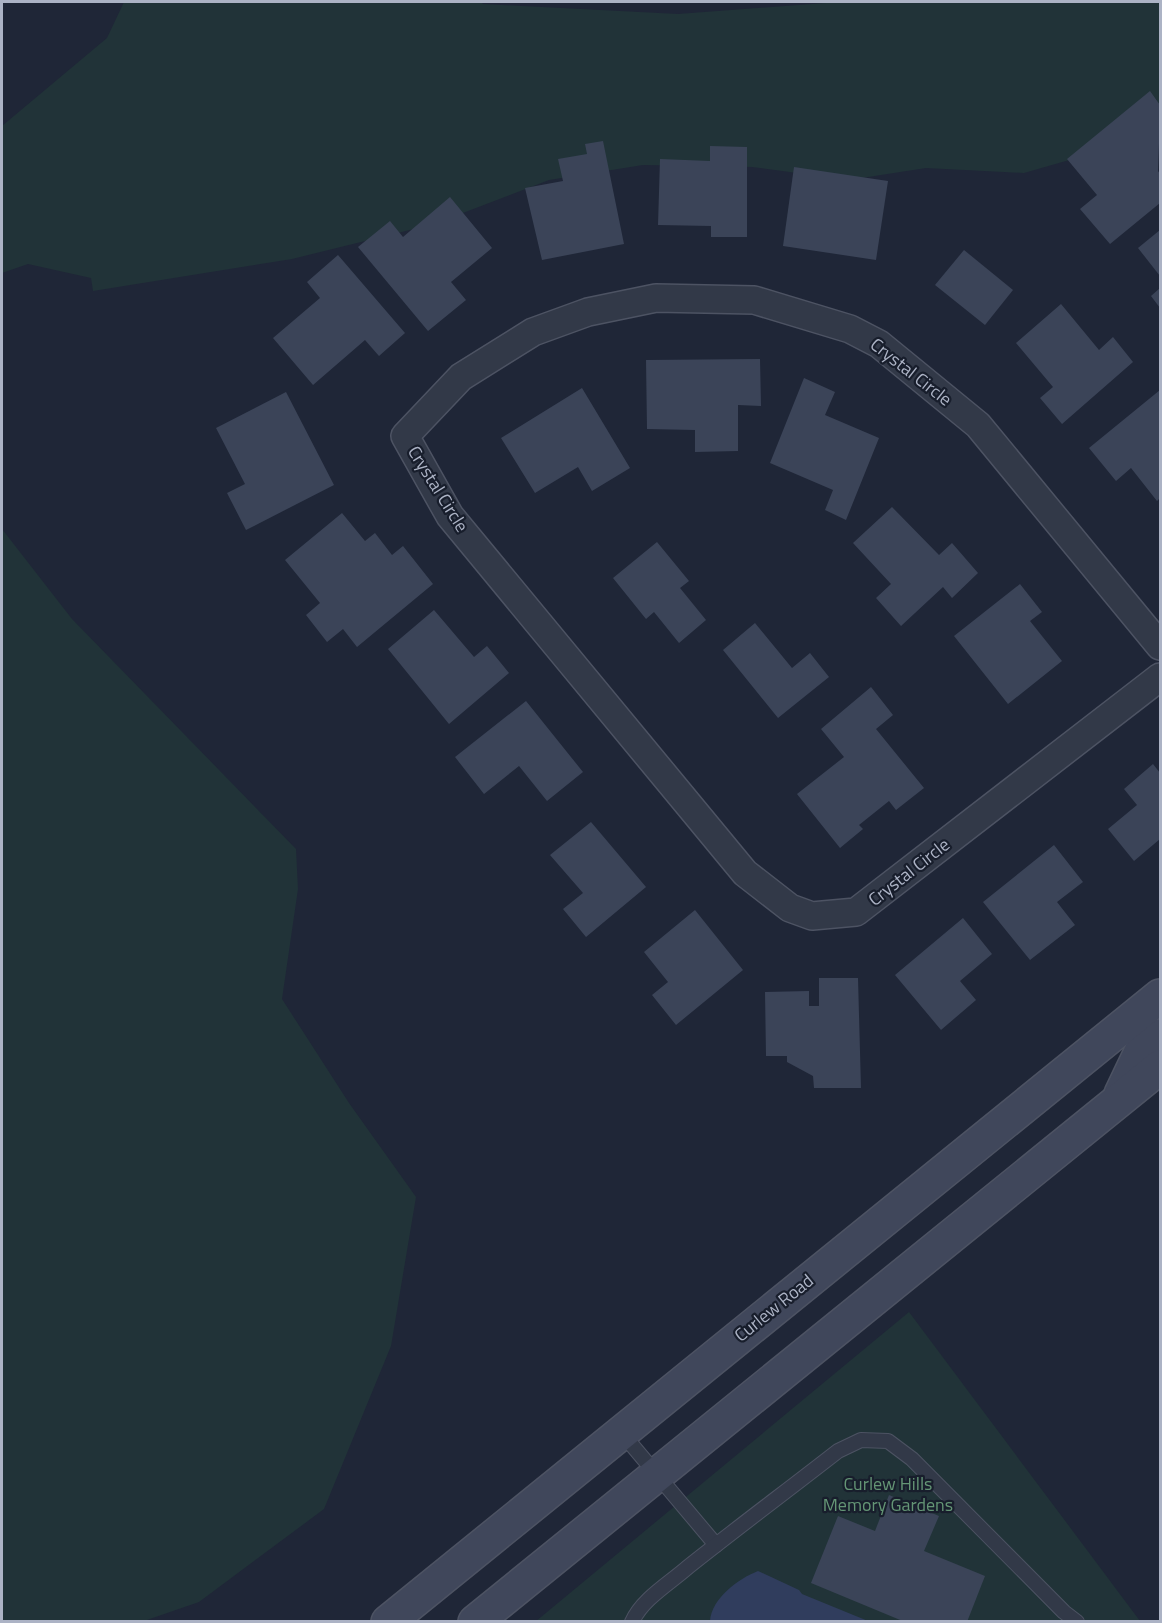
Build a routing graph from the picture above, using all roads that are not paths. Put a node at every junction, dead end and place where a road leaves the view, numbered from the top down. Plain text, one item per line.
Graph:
1 (1161, 646) edge
2 (1161, 677) edge
3 (1161, 996) edge
4 (1161, 1036) edge
5 (1161, 1067) edge
6 (1118, 1101) junction
7 (621, 1431) junction
8 (657, 1474) junction
9 (716, 1545) junction
10 (387, 1622) edge
11 (475, 1622) edge
12 (632, 1622) edge
13 (1077, 1622) edge

1 - 2 street, Crystal Circle
3 - 7 main road, Curlew Road
4 - 6 main road
5 - 6 main road
6 - 8 main road
7 - 8 lane
7 - 10 main road, Curlew Road
8 - 9 lane
8 - 11 main road
9 - 12 lane
9 - 13 lane

